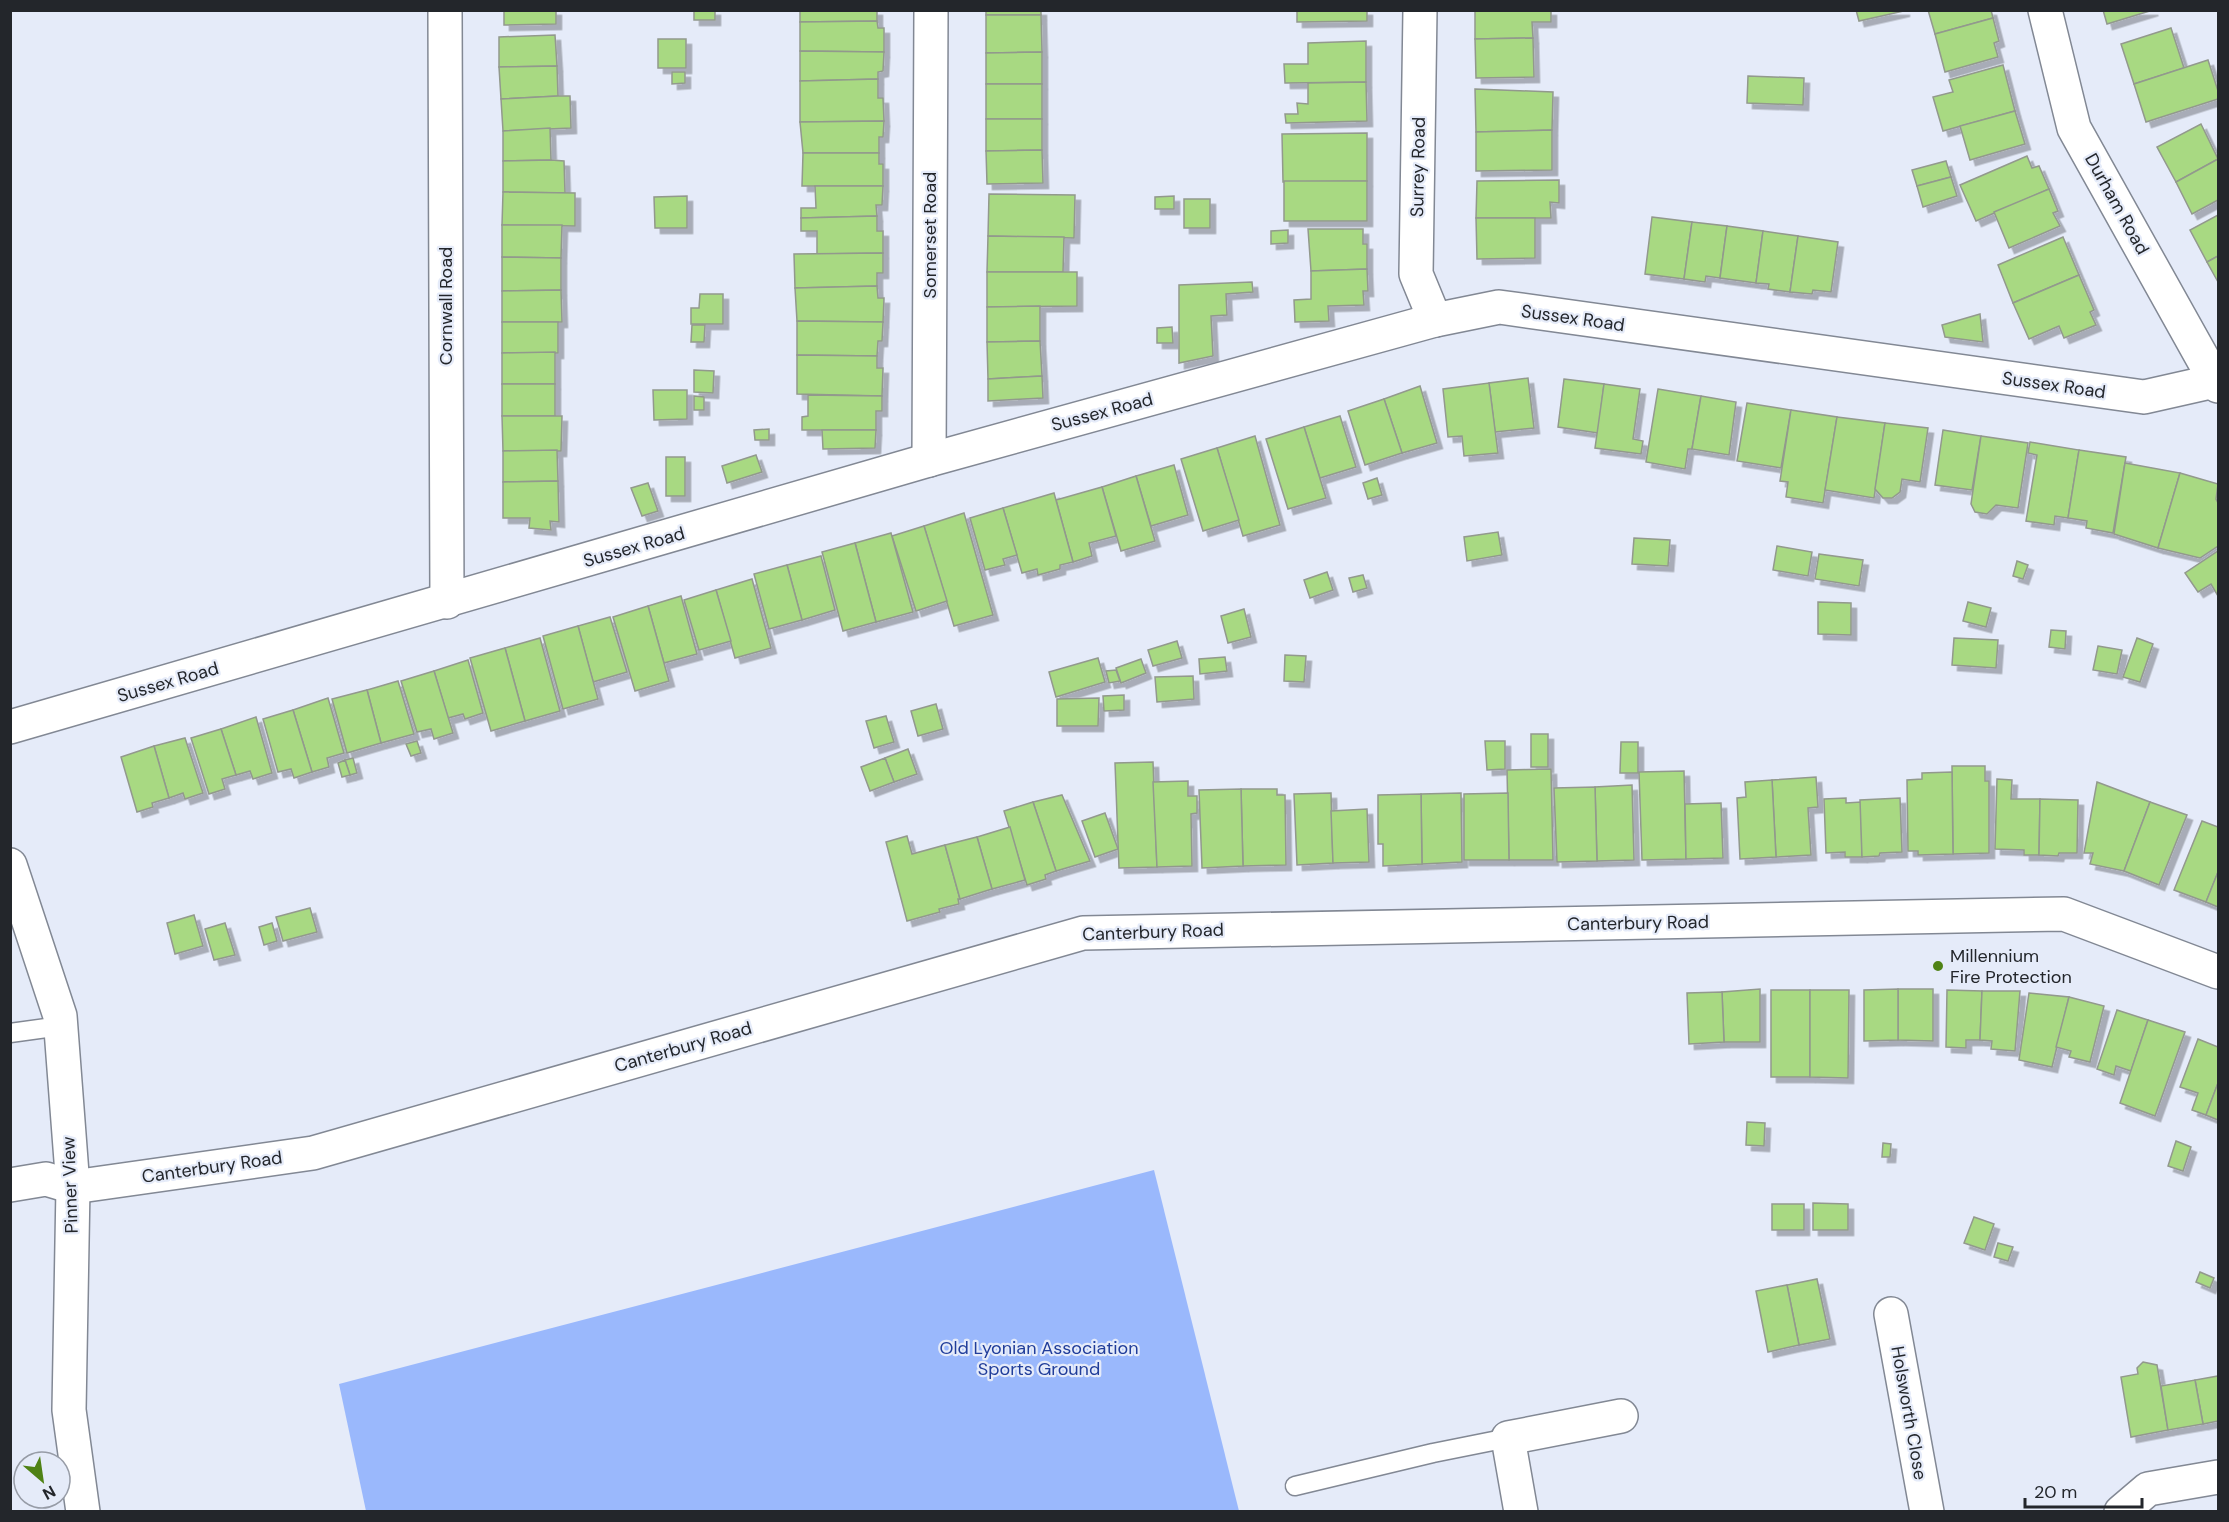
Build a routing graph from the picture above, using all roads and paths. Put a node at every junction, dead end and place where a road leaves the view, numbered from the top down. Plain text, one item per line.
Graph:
1 (445, 10) edge
2 (931, 10) edge
3 (1420, 10) edge
4 (2046, 10) edge
5 (1435, 320) junction
6 (2217, 384) edge
7 (929, 460) junction
8 (447, 602) junction
9 (10, 727) edge
10 (10, 865) edge
11 (2218, 972) edge
12 (61, 1026) junction
13 (10, 1033) edge
14 (10, 1185) edge
15 (73, 1187) junction
16 (1891, 1314) dead end
17 (1620, 1416) dead end
18 (1508, 1438) junction
19 (2218, 1476) edge
20 (1295, 1486) dead end
21 (83, 1512) edge
22 (1521, 1512) edge
23 (1927, 1512) edge
24 (2121, 1512) edge

1 - 8 street, Cornwall Road
2 - 7 street, Somerset Road
3 - 5 street, Surrey Road
4 - 6 street, Durham Road
5 - 6 street, Sussex Road
5 - 7 street, Sussex Road
7 - 8 street, Sussex Road
8 - 9 street, Sussex Road
10 - 12 street, Pinner View
11 - 15 street, Canterbury Road
12 - 13 lane
12 - 15 street, Pinner View
14 - 15 street
15 - 21 street, Pinner View
16 - 23 street, Holsworth Close
17 - 18 street
18 - 20 lane
18 - 22 street
19 - 24 street

